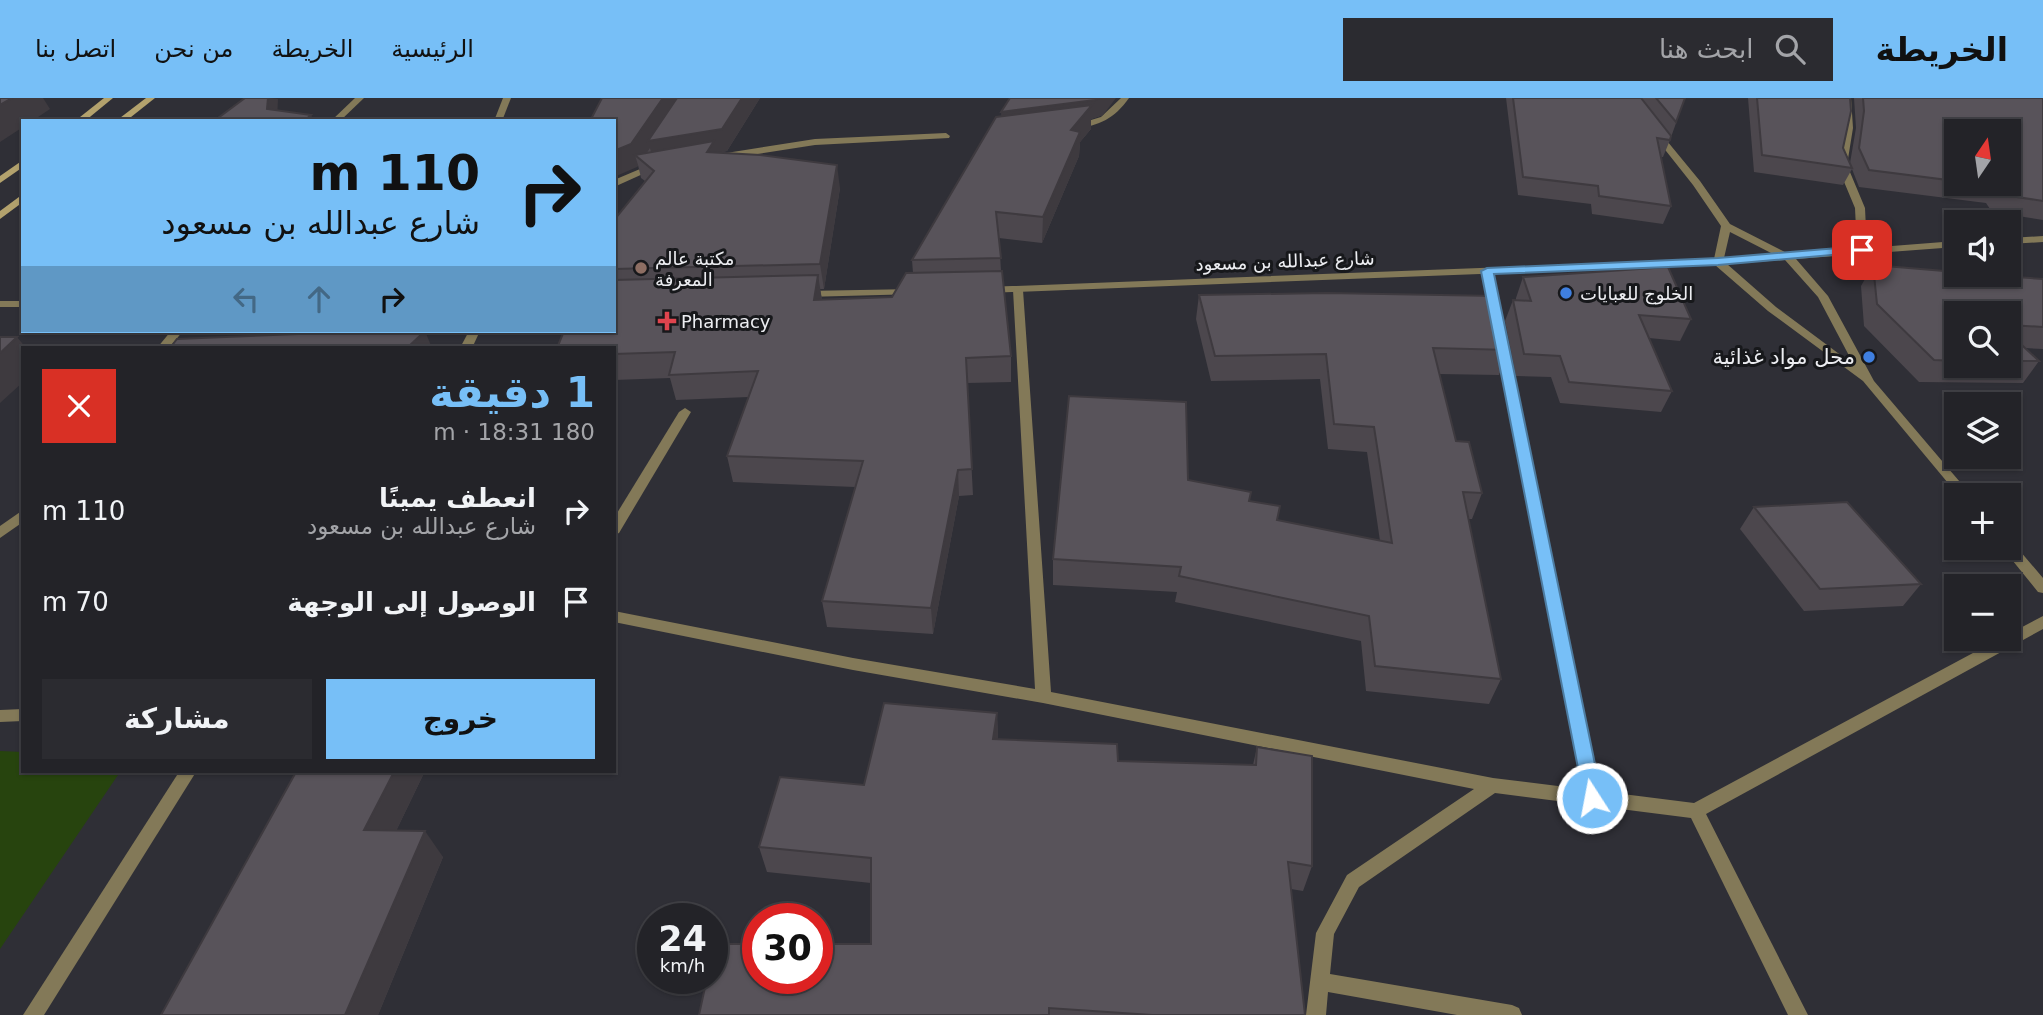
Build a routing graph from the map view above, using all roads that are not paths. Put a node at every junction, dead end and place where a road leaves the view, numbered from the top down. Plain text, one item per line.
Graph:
1 (110, 98) edge
2 (151, 98) edge
3 (360, 98) edge
4 (507, 98) edge
5 (1125, 98) edge
6 (1847, 98) edge
7 (82, 119) edge
8 (123, 119) edge
9 (337, 119) edge
10 (499, 119) edge
11 (1645, 119) edge
12 (1061, 128) edge
13 (946, 136) dead end
14 (713, 158) edge
15 (649, 159) edge
16 (21, 164) edge
17 (665, 167) edge
18 (643, 171) junction
19 (0, 180) edge
20 (616, 183) edge
21 (21, 199) edge
22 (0, 216) edge
23 (1726, 226) junction
24 (2043, 239) edge
25 (2021, 240) edge
26 (1944, 245) edge
27 (1862, 250) junction
28 (1788, 257) junction
29 (1718, 262) junction
30 (1487, 271) junction
31 (1018, 289) junction
32 (976, 290) edge
33 (920, 292) edge
34 (795, 295) edge
35 (0, 304) edge
36 (21, 304) edge
37 (1869, 382) junction
38 (685, 412) dead end
39 (1955, 483) edge
40 (21, 516) edge
41 (616, 527) edge
42 (0, 533) edge
43 (2020, 560) edge
44 (2043, 587) edge
45 (616, 616) edge
46 (2043, 622) edge
47 (1043, 697) junction
48 (21, 715) edge
49 (0, 716) edge
50 (187, 773) edge
51 (1493, 785) junction
52 (1592, 798) junction
53 (1696, 811) junction
54 (1319, 981) junction
55 (33, 1015) edge
56 (1316, 1015) edge
57 (1512, 1015) edge
58 (1798, 1015) edge

1 - 7 main road
2 - 8 main road
3 - 9 street
4 - 10 street
5 - 12 street
6 - 27 street
11 - 23 street
13 - 14 street
15 - 18 street
16 - 19 main road
17 - 18 street
18 - 20 street
21 - 22 main road
23 - 28 street
23 - 29 street
24 - 25 street
26 - 27 street, شارع عبدالله بن مسعود
27 - 28 street, شارع عبدالله بن مسعود
28 - 29 street, شارع عبدالله بن مسعود
28 - 37 street
29 - 30 street, شارع عبدالله بن مسعود
29 - 37 street
30 - 31 street, شارع عبدالله بن مسعود
30 - 52 street
31 - 32 street, شارع عبدالله بن مسعود
31 - 47 street
33 - 34 street
35 - 36 street
37 - 39 street
38 - 41 street
40 - 42 street
43 - 44 street
45 - 47 street
46 - 53 street
47 - 51 street
48 - 49 street
50 - 55 street
51 - 52 street
51 - 54 street
52 - 53 street
53 - 58 street
54 - 56 street
54 - 57 street

